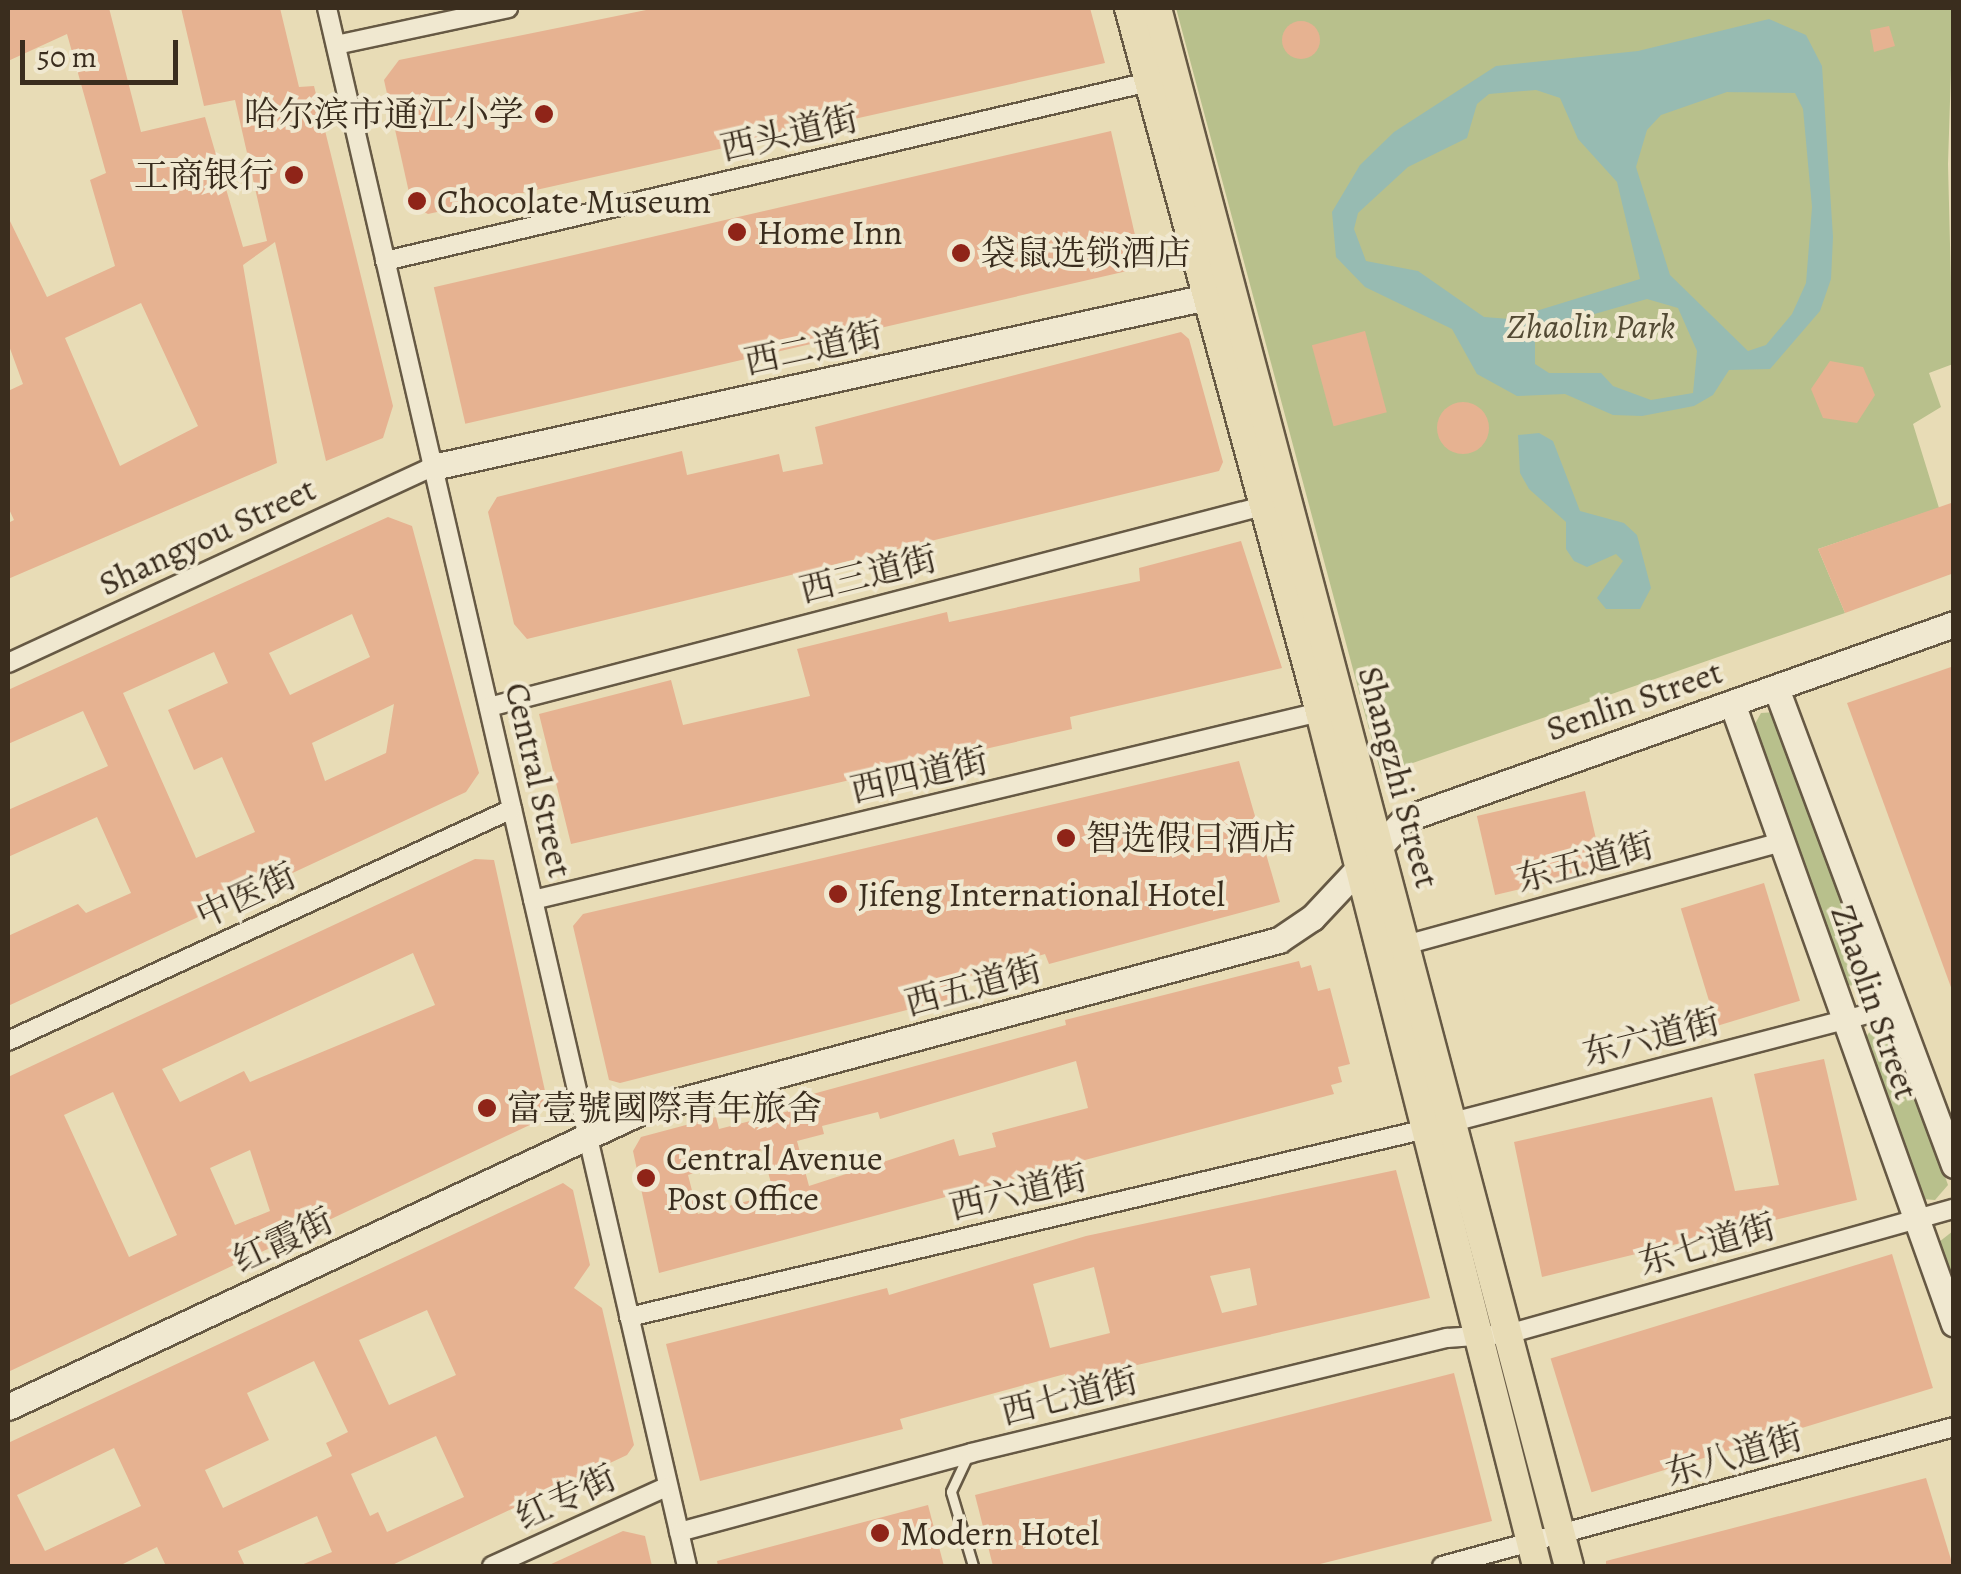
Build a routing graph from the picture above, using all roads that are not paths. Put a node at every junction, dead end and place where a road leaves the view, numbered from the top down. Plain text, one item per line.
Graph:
1 (327, 8) edge
2 (508, 8) edge
3 (1130, 8) edge
4 (1157, 8) edge
5 (336, 45) junction
6 (1149, 82) junction
7 (385, 260) junction
8 (1207, 298) junction
9 (433, 468) junction
10 (1263, 506) junction
11 (1954, 624) edge
12 (8, 663) edge
13 (1776, 688) junction
14 (1732, 703) junction
15 (488, 707) junction
16 (1320, 712) junction
17 (512, 809) junction
18 (1782, 842) junction
19 (1378, 848) junction
20 (1358, 872) junction
21 (533, 900) junction
22 (1405, 945) junction
23 (1896, 1007) junction
24 (1844, 1021) junction
25 (8, 1040) edge
26 (1452, 1121) junction
27 (1422, 1130) junction
28 (588, 1137) junction
29 (1954, 1165) edge
30 (1954, 1209) edge
31 (1915, 1220) junction
32 (629, 1317) junction
33 (1954, 1324) edge
34 (1508, 1334) junction
35 (1477, 1340) junction
36 (8, 1407) edge
37 (1954, 1426) edge
38 (971, 1452) junction
39 (668, 1486) junction
40 (679, 1532) junction
41 (1562, 1538) junction
42 (1534, 1555) edge
43 (492, 1566) edge
44 (687, 1566) edge
45 (973, 1566) edge
46 (1442, 1566) edge
47 (1569, 1566) edge

1 - 5 street, Central Street
2 - 5 street
3 - 6 main road, Shangzhi Street
4 - 19 main road, Shangzhi Street
5 - 7 street, Central Street
6 - 7 street, 西头道街
6 - 8 main road, Shangzhi Street
7 - 9 street, Central Street
8 - 9 main road, 西二道街
8 - 10 main road, Shangzhi Street
9 - 12 street, Shangyou Street
9 - 15 street, Central Street
10 - 15 street, 西三道街
10 - 16 main road, Shangzhi Street
11 - 13 main road, Senlin Street
13 - 14 main road, Senlin Street
13 - 23 main road, Zhaolin Street
14 - 18 main road, Zhaolin Street
14 - 19 main road, Senlin Street
15 - 17 street, Central Street
16 - 20 main road, Shangzhi Street
16 - 21 street, 西四道街
17 - 21 street, Central Street
17 - 25 street, 中医街
18 - 22 street, 东五道街
18 - 24 main road, Zhaolin Street
19 - 20 main road, Senlin Street
19 - 22 main road, Shangzhi Street
20 - 27 main road, Shangzhi Street
20 - 28 main road, 西五道街
21 - 28 street, Central Street
22 - 26 main road, Shangzhi Street
23 - 24 street, 东六道街
23 - 29 main road, Zhaolin Street
24 - 26 street, 东六道街
24 - 31 main road, Zhaolin Street
26 - 27 street, 东六道街
26 - 34 main road, Shangzhi Street
27 - 32 street, 西六道街
27 - 35 main road, Shangzhi Street
28 - 32 street, Central Street
28 - 36 main road, 红霞街
30 - 31 street, 东七道街
31 - 33 main road, Zhaolin Street
31 - 34 street, 东七道街
32 - 39 street, Central Street
34 - 35 street, 东七道街
34 - 41 main road, Shangzhi Street
35 - 38 street, 西七道街
35 - 42 main road, Shangzhi Street
37 - 41 street, 东八道街
38 - 40 street, 西七道街
38 - 45 lane
39 - 40 street, Central Street
39 - 43 street, 红专街
40 - 44 street, Central Street
41 - 42 street, 东八道街
41 - 47 main road, Shangzhi Street
42 - 46 street, 东八道街

